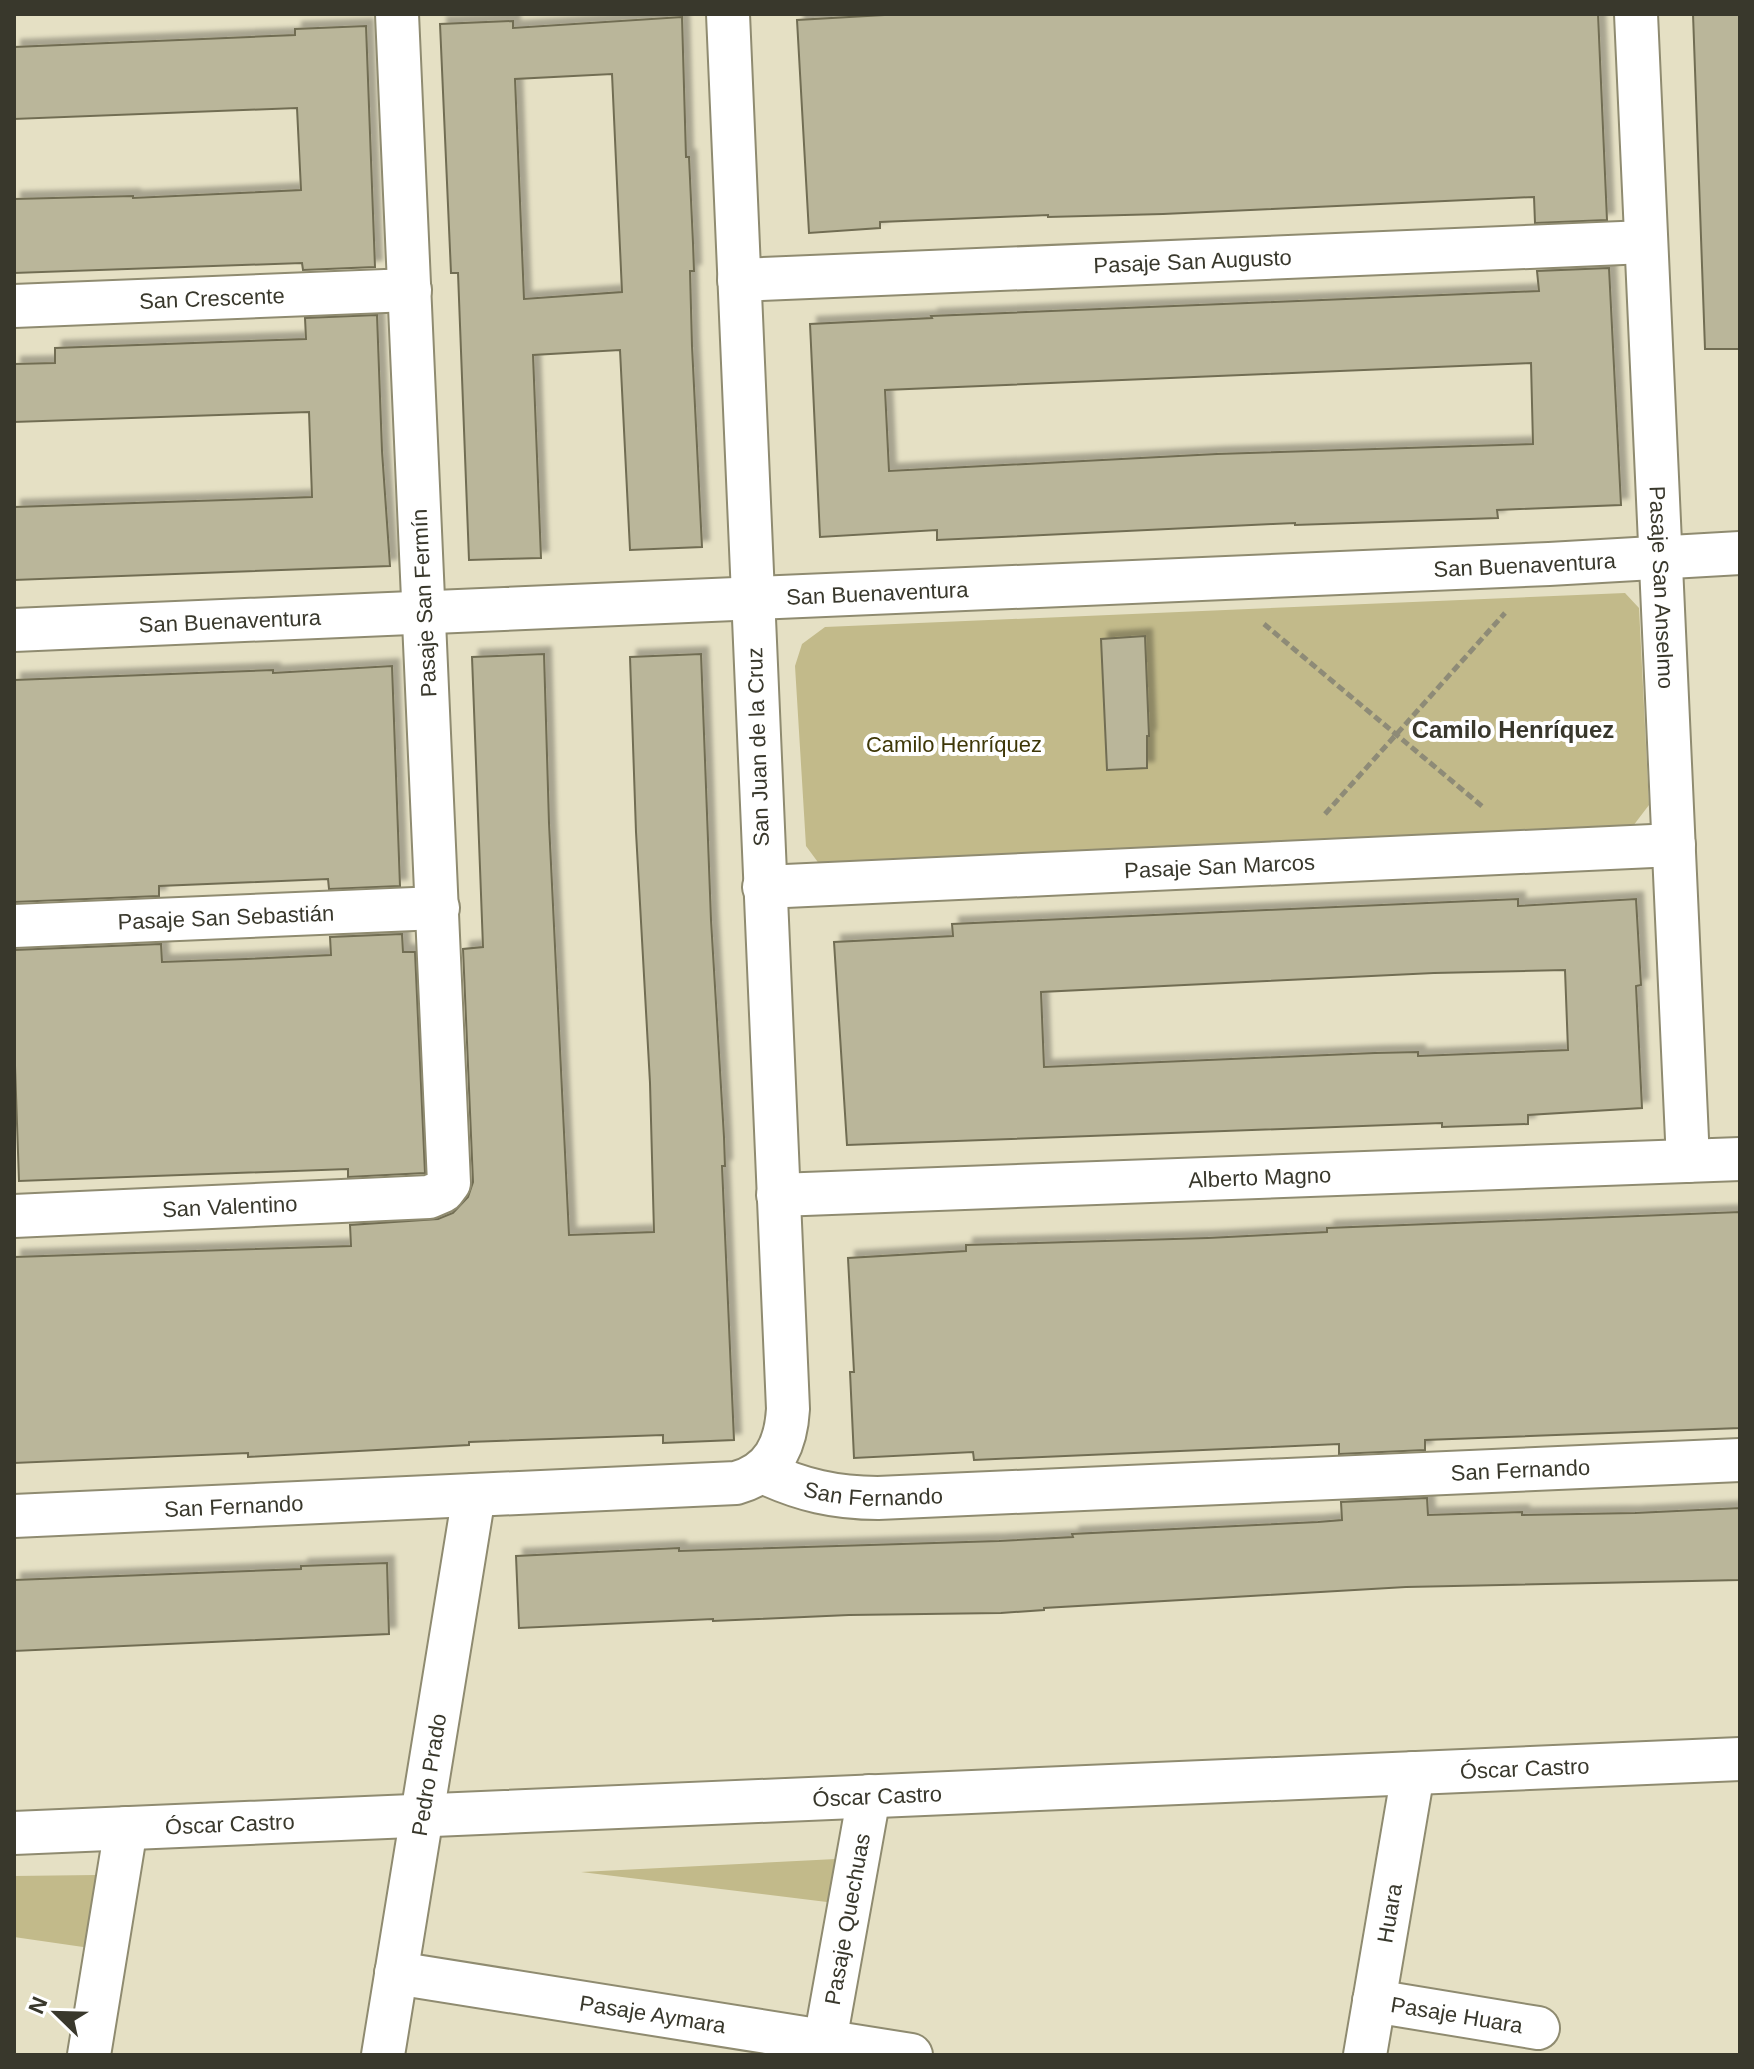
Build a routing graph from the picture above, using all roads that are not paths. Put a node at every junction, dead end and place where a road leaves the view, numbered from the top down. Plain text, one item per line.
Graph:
1 (397, 14) edge
2 (728, 14) edge
3 (1636, 14) edge
4 (1646, 242) junction
5 (739, 280) junction
6 (410, 290) junction
7 (14, 306) edge
8 (1740, 553) edge
9 (1660, 557) junction
10 (752, 597) junction
11 (425, 612) junction
12 (14, 630) edge
13 (1674, 845) junction
14 (764, 887) junction
15 (438, 908) junction
16 (14, 926) edge
17 (1740, 1159) edge
18 (1688, 1161) junction
19 (443, 1191) joint
20 (778, 1195) junction
21 (14, 1216) edge
22 (1740, 1460) edge
23 (763, 1472) junction
24 (474, 1495) junction
25 (14, 1516) edge
26 (1740, 1759) edge
27 (1413, 1773) junction
28 (869, 1796) junction
29 (422, 1816) junction
30 (126, 1828) junction
31 (14, 1833) edge
32 (396, 1973) junction
33 (1374, 2001) junction
34 (1538, 2028) dead end
35 (825, 2041) junction
36 (89, 2055) edge
37 (383, 2055) edge
38 (911, 2055) edge
39 (1365, 2055) edge

1 - 6 street, Pasaje San Fermín
2 - 5 street, San Juan de la Cruz
3 - 4 street, Pasaje San Anselmo
4 - 5 street, Pasaje San Augusto
4 - 9 street, Pasaje San Anselmo
5 - 10 street, San Juan de la Cruz
6 - 7 street, San Crescente
6 - 11 street, Pasaje San Fermín
8 - 9 street, San Buenaventura
9 - 10 street, San Buenaventura
9 - 13 street, Pasaje San Anselmo
10 - 11 street, San Buenaventura
10 - 14 street, San Juan de la Cruz
11 - 12 street, San Buenaventura
11 - 15 street, Pasaje San Fermín
13 - 14 street, Pasaje San Marcos
13 - 18 street, Pasaje San Anselmo
14 - 20 street, San Juan de la Cruz
15 - 16 street, Pasaje San Sebastián
15 - 19 street, Pasaje San Fermín
17 - 18 street, Alberto Magno
18 - 20 street, Alberto Magno
19 - 21 street, San Valentino
20 - 23 street, San Juan de la Cruz
22 - 23 street, San Fernando
23 - 24 street, San Fernando
24 - 25 street, San Fernando
24 - 29 street, Pedro Prado
26 - 27 street, Óscar Castro
27 - 28 street, Óscar Castro
27 - 33 street, Huara
28 - 29 street, Óscar Castro
28 - 35 street, Pasaje Quechuas
29 - 30 street, Óscar Castro
29 - 32 street, Pedro Prado
30 - 31 street, Óscar Castro
30 - 36 street
32 - 35 street, Pasaje Aymara
32 - 37 street, Pedro Prado
33 - 34 street, Pasaje Huara
33 - 39 street, Huara
35 - 38 street, Pasaje Aymara

